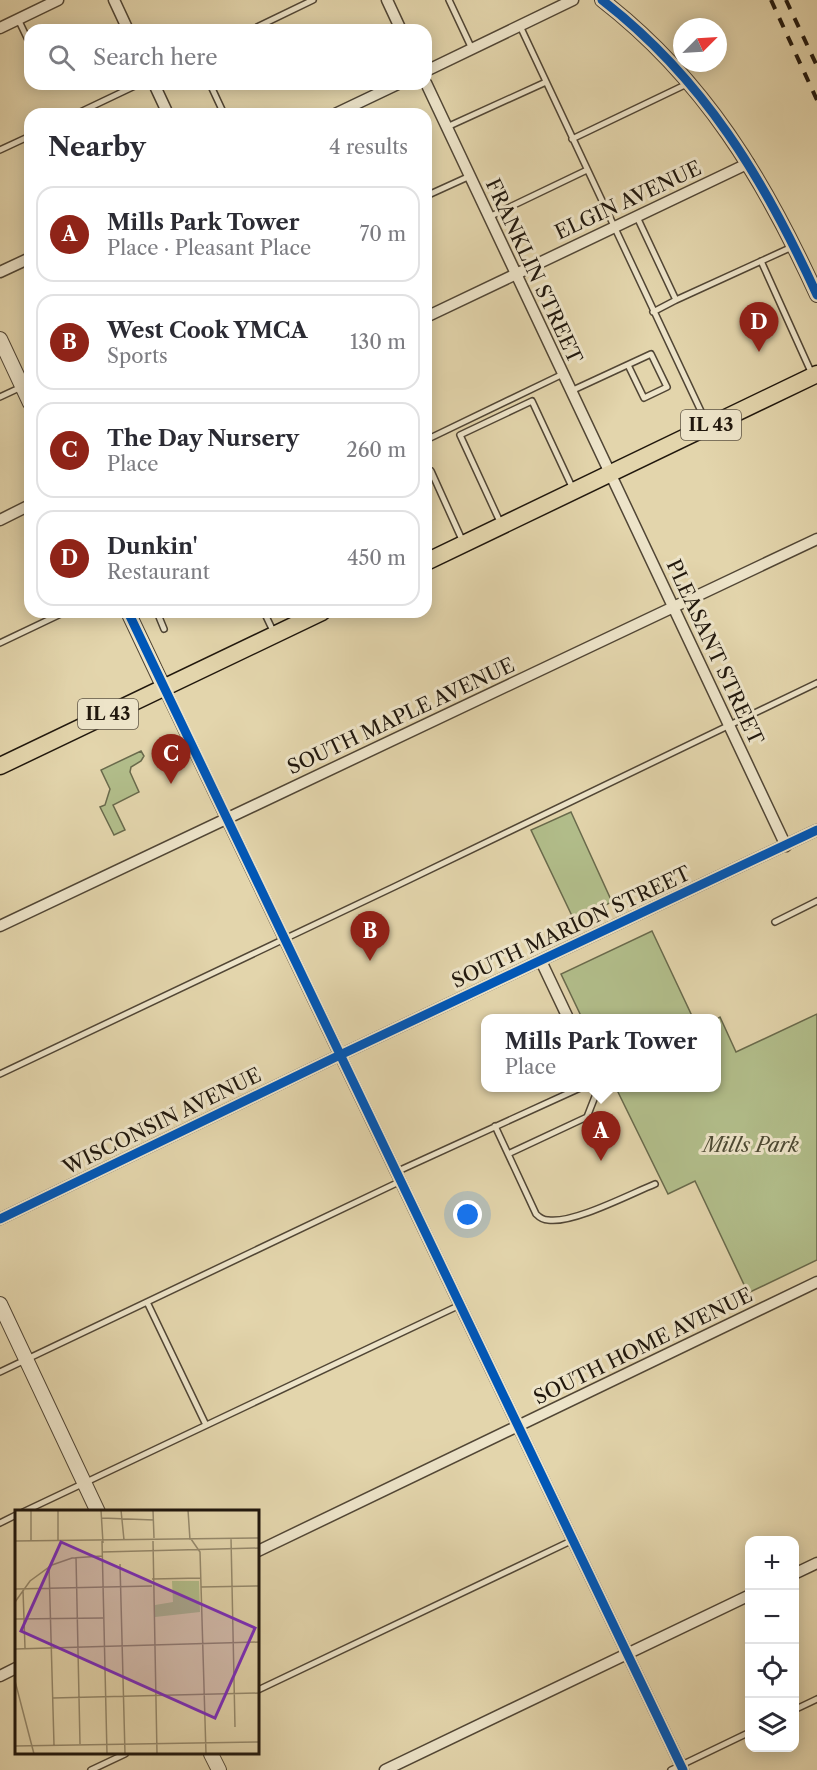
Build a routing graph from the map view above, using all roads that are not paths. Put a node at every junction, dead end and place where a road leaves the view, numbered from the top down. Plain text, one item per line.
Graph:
1 (58, 0) edge
2 (114, 0) edge
3 (313, 0) edge
4 (387, 0) edge
5 (449, 0) edge
6 (573, 0) edge
7 (610, 2) edge
8 (18, 19) junction
9 (125, 24) edge
10 (263, 24) edge
11 (398, 24) edge
12 (520, 26) junction
13 (0, 28) edge
14 (24, 32) edge
15 (472, 49) junction
16 (432, 68) edge
17 (546, 82) junction
18 (690, 82) junction
19 (126, 90) edge
20 (157, 90) edge
21 (213, 90) edge
22 (385, 90) edge
23 (430, 90) edge
24 (89, 108) edge
25 (165, 108) edge
26 (221, 108) edge
27 (348, 108) edge
28 (447, 127) junction
29 (24, 139) edge
30 (572, 139) junction
31 (0, 150) edge
32 (748, 163) junction
33 (587, 170) junction
34 (470, 176) junction
35 (432, 193) edge
36 (489, 217) junction
37 (637, 217) junction
38 (613, 228) junction
39 (793, 246) junction
40 (24, 261) edge
41 (761, 261) junction
42 (0, 272) edge
43 (516, 274) junction
44 (817, 295) edge
45 (676, 300) junction
46 (653, 312) junction
47 (432, 313) edge
48 (0, 339) edge
49 (628, 365) junction
50 (563, 374) junction
51 (815, 375) edge
52 (24, 381) edge
53 (24, 386) edge
54 (571, 391) junction
55 (0, 397) edge
56 (708, 427) junction
57 (432, 437) edge
58 (432, 471) edge
59 (610, 474) junction
60 (574, 491) junction
61 (24, 508) edge
62 (0, 520) edge
63 (502, 526) junction
64 (817, 539) edge
65 (464, 544) junction
66 (432, 559) edge
67 (673, 607) junction
68 (52, 618) edge
69 (131, 618) edge
70 (159, 618) edge
71 (267, 618) edge
72 (307, 618) edge
73 (164, 629) dead end
74 (275, 635) junction
75 (0, 643) edge
76 (817, 683) edge
77 (164, 688) junction
78 (729, 725) junction
79 (0, 766) edge
80 (227, 819) junction
81 (817, 831) edge
82 (786, 846) junction
83 (817, 901) edge
84 (775, 922) dead end
85 (0, 926) edge
86 (284, 939) junction
87 (541, 961) junction
88 (566, 1014) edge
89 (340, 1055) junction
90 (0, 1074) edge
91 (571, 1092) edge
92 (596, 1092) edge
93 (495, 1126) junction
94 (508, 1154) junction
95 (398, 1177) junction
96 (655, 1184) dead end
97 (0, 1219) edge
98 (817, 1282) edge
99 (147, 1302) junction
100 (0, 1304) edge
101 (460, 1305) junction
102 (26, 1359) junction
103 (0, 1372) edge
104 (206, 1425) junction
105 (518, 1426) junction
106 (85, 1482) junction
107 (27, 1510) edge
108 (97, 1510) edge
109 (15, 1516) edge
110 (0, 1523) edge
111 (573, 1540) junction
112 (260, 1550) edge
113 (817, 1563) edge
114 (799, 1572) edge
115 (745, 1597) edge
116 (627, 1654) junction
117 (15, 1668) edge
118 (0, 1676) edge
119 (260, 1689) edge
120 (817, 1699) edge
121 (799, 1708) edge
122 (745, 1734) edge
123 (123, 1755) edge
124 (212, 1755) edge
125 (678, 1768) edge
126 (91, 1770) edge
127 (219, 1770) edge
128 (385, 1770) edge

1 - 8 street
2 - 9 street
3 - 10 lane
4 - 11 street
5 - 15 lane
6 - 12 street
7 - 18 street
8 - 13 street
8 - 14 lane
12 - 15 street
12 - 17 lane
15 - 16 street
17 - 28 lane
17 - 30 lane
18 - 30 lane
18 - 32 street
19 - 24 lane
20 - 25 street
21 - 26 lane
22 - 27 street
23 - 28 street, FRANKLIN STREET
28 - 34 street, FRANKLIN STREET
29 - 31 lane
30 - 33 lane
32 - 37 street, ELGIN AVENUE
32 - 39 street
33 - 36 lane
33 - 38 lane
34 - 35 lane
34 - 36 street, FRANKLIN STREET
36 - 43 street, FRANKLIN STREET
37 - 38 street, ELGIN AVENUE
37 - 45 lane
38 - 43 street, ELGIN AVENUE
38 - 46 lane
39 - 41 lane
39 - 44 street
40 - 42 street
41 - 45 lane
41 - 51 lane
43 - 47 street, ELGIN AVENUE
43 - 50 street, FRANKLIN STREET
45 - 46 lane
46 - 56 lane
48 - 52 street
49 - 49 lane
49 - 54 lane
50 - 54 street, FRANKLIN STREET
50 - 57 lane
51 - 56 main road, IL 43
53 - 55 lane
54 - 59 street, FRANKLIN STREET
56 - 59 main road, IL 43
58 - 65 lane
59 - 60 main road, IL 43
59 - 67 street, PLEASANT STREET
60 - 63 main road, IL 43
60 - 63 lane
61 - 62 street
63 - 65 main road, IL 43
64 - 67 street, SOUTH MAPLE AVENUE
65 - 66 main road, IL 43
67 - 78 street, PLEASANT STREET
67 - 80 street, SOUTH MAPLE AVENUE
68 - 75 lane
69 - 77 street
70 - 73 lane
71 - 74 lane
72 - 74 main road, IL 43
74 - 77 main road, IL 43
76 - 78 lane
77 - 79 main road, IL 43
77 - 80 street
78 - 82 street, PLEASANT STREET
78 - 86 lane
80 - 85 street, SOUTH MAPLE AVENUE
80 - 86 street
81 - 82 street, SOUTH MARION STREET
82 - 87 street, SOUTH MARION STREET
83 - 84 lane
86 - 89 street
86 - 90 lane
87 - 88 street
87 - 89 street, SOUTH MARION STREET
89 - 95 street
89 - 97 street, WISCONSIN AVENUE
91 - 93 lane
92 - 94 lane
93 - 94 lane
93 - 95 lane
94 - 96 lane
95 - 99 lane
95 - 101 street
98 - 105 street, SOUTH HOME AVENUE
99 - 102 lane
99 - 104 lane
100 - 102 street
101 - 104 lane
101 - 105 street
102 - 103 lane
102 - 106 street
104 - 106 lane
105 - 111 street
105 - 112 street, SOUTH HOME AVENUE
106 - 107 lane
106 - 108 street
109 - 110 lane
111 - 116 street
111 - 119 lane
113 - 114 street
115 - 116 street
116 - 125 street
116 - 128 street
117 - 118 street
120 - 121 lane
122 - 125 lane
123 - 126 lane
124 - 127 street

